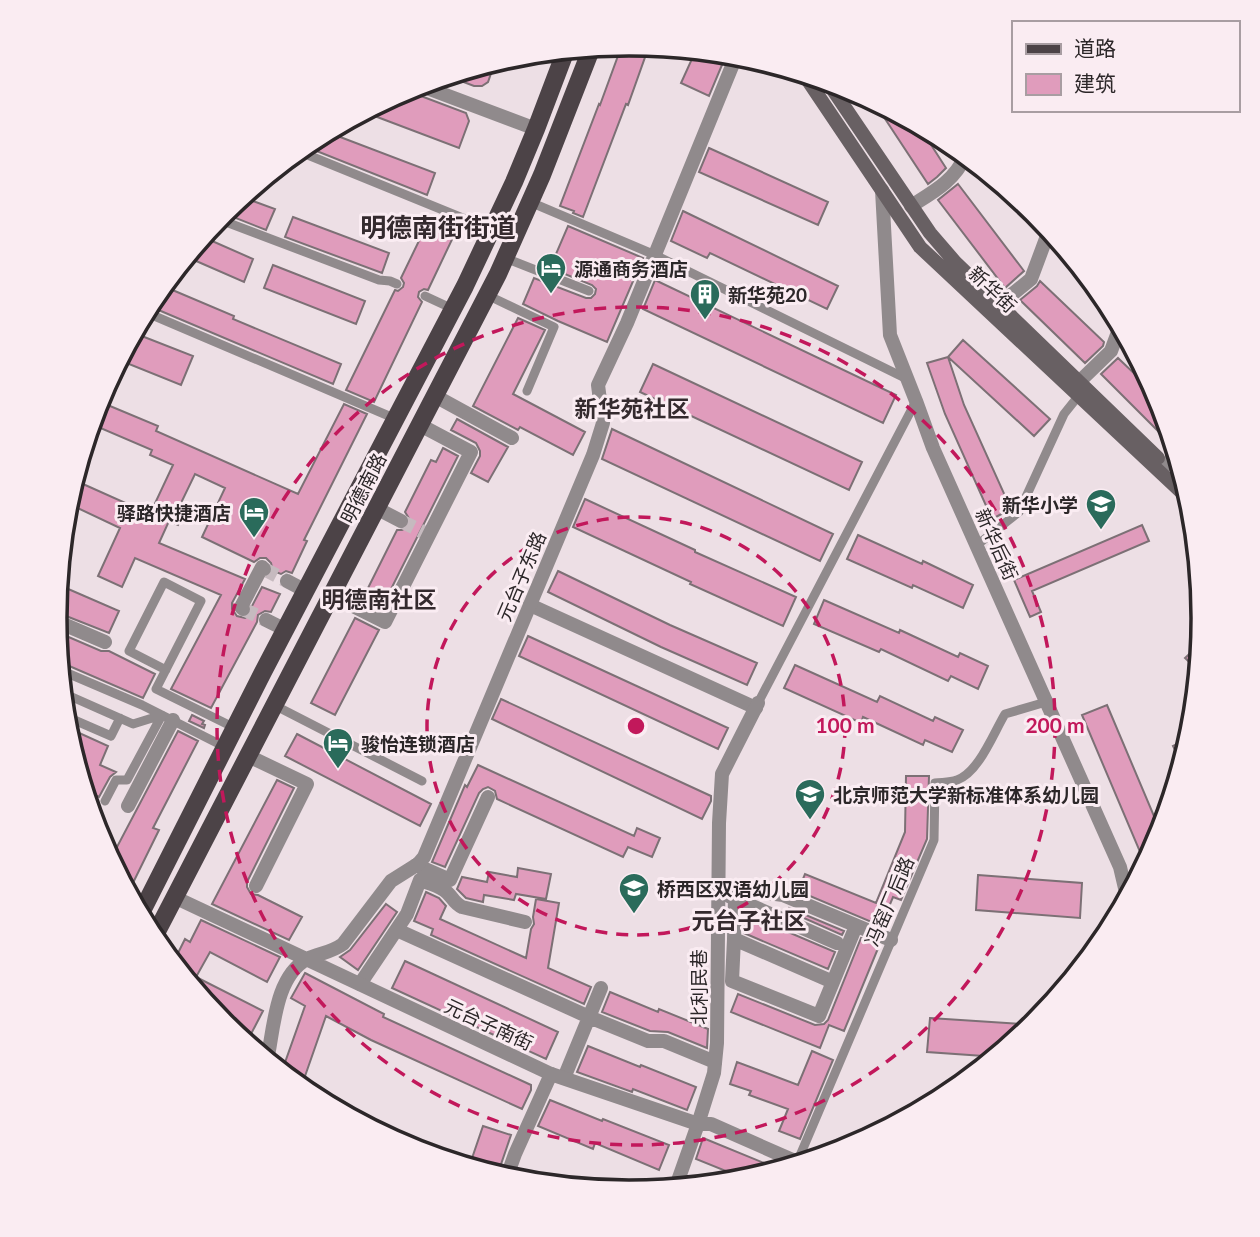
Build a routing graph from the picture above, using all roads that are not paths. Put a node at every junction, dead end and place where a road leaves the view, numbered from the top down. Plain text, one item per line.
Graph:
1 (588, 58) edge
2 (562, 60) edge
3 (732, 66) edge
4 (812, 86) edge
5 (435, 91) edge
6 (838, 96) edge
7 (536, 129) junction
8 (310, 156) edge
9 (962, 164) edge
10 (882, 190) junction
11 (530, 202) junction
12 (911, 206) junction
13 (230, 223) edge
14 (492, 230) junction
15 (1045, 239) edge
16 (655, 255) junction
17 (505, 258) junction
18 (397, 284) dead end
19 (465, 286) junction
20 (589, 291) dead end
21 (487, 295) junction
22 (425, 296) dead end
23 (999, 305) junction
24 (453, 309) junction
25 (155, 317) edge
26 (1116, 336) edge
27 (907, 379) junction
28 (1081, 389) junction
29 (527, 391) dead end
30 (435, 396) junction
31 (916, 401) junction
32 (396, 419) junction
33 (419, 425) junction
34 (512, 438) dead end
35 (1170, 461) edge
36 (1166, 465) junction
37 (1172, 471) edge
38 (1176, 486) edge
39 (376, 508) junction
40 (401, 521) tunnel mouth
41 (977, 545) junction
42 (264, 569) dead end
43 (287, 581) tunnel mouth
44 (306, 591) junction
45 (331, 595) junction
46 (530, 605) junction
47 (243, 609) dead end
48 (267, 620) tunnel mouth
49 (67, 626) edge
50 (286, 630) junction
51 (105, 642) dead end
52 (166, 670) junction
53 (71, 675) edge
54 (73, 698) edge
55 (1046, 702) junction
56 (274, 705) junction
57 (757, 706) junction
58 (120, 718) junction
59 (167, 718) junction
60 (77, 721) edge
61 (235, 728) junction
62 (225, 747) junction
63 (248, 756) junction
64 (422, 781) dead end
65 (488, 797) dead end
66 (105, 801) dead end
67 (128, 806) dead end
68 (410, 869) junction
69 (420, 880) junction
70 (256, 886) dead end
71 (1124, 886) edge
72 (718, 888) junction
73 (174, 897) junction
74 (735, 899) junction
75 (146, 904) edge
76 (525, 922) dead end
77 (856, 926) junction
78 (159, 927) edge
79 (397, 930) junction
80 (734, 940) junction
81 (891, 940) junction
82 (837, 943) dead end
83 (308, 959) junction
84 (833, 982) junction
85 (360, 985) junction
86 (601, 988) dead end
87 (589, 1017) junction
88 (269, 1049) edge
89 (715, 1062) junction
90 (558, 1076) junction
91 (698, 1124) junction
92 (800, 1154) edge
93 (785, 1159) edge
94 (510, 1168) edge
95 (679, 1179) edge

1 - 11 main road, 明德南路
2 - 7 main road, 明德南路
3 - 16 street, 元台子东路
4 - 10 main road, 新华街
5 - 7 street
6 - 12 main road, 新华街
7 - 14 main road, 明德南路
8 - 14 lane
9 - 12 street
10 - 27 street, 新华后街
10 - 28 main road, 新华街
11 - 16 lane
11 - 17 main road, 明德南路
12 - 23 main road, 新华街
13 - 18 lane
14 - 19 main road, 明德南路
15 - 23 street
16 - 27 lane
16 - 46 street, 元台子东路
17 - 20 lane
17 - 21 main road, 明德南路
19 - 21 main road
19 - 24 main road, 明德南路
21 - 29 lane
21 - 30 main road, 明德南路
22 - 24 lane
23 - 28 main road, 新华街
24 - 32 main road, 明德南路
25 - 32 lane
26 - 28 street
27 - 31 street, 新华后街
28 - 36 main road, 新华街
28 - 38 main road, 新华街
28 - 41 lane
30 - 33 main road, 明德南路
30 - 34 street
31 - 41 street, 新华后街
31 - 57 lane
32 - 44 main road, 明德南路
33 - 39 main road, 明德南路
33 - 45 street
35 - 36 street
36 - 37 main road, 新华街
39 - 40 street
39 - 45 main road, 明德南路
41 - 55 street, 新华后街
42 - 47 street
43 - 44 street
44 - 50 main road, 明德南路
45 - 56 main road, 明德南路
46 - 57 street
46 - 68 street, 元台子东路
48 - 50 street
49 - 51 street
50 - 61 main road, 明德南路
52 - 52 lane
52 - 61 lane
53 - 59 lane
54 - 58 lane
55 - 71 street, 新华后街
55 - 81 lane, 冯窑厂后路
56 - 63 main road, 明德南路
56 - 64 lane
57 - 72 street, 北利民巷
58 - 59 lane
58 - 60 lane
59 - 62 lane
59 - 66 lane
59 - 67 street
61 - 62 main road, 明德南路
62 - 75 main road, 明德南路
63 - 70 street
63 - 73 main road, 明德南路
65 - 68 street
68 - 69 street
68 - 83 street, 元台子东路
69 - 76 street
69 - 79 street
72 - 74 street
72 - 77 street
72 - 89 street, 北利民巷
73 - 78 main road, 明德南路
73 - 83 street, 元台子南街
74 - 80 street
74 - 82 street
77 - 81 street
77 - 84 street
79 - 85 street
79 - 87 street
80 - 84 street
80 - 84 street
81 - 92 lane, 冯窑厂后路
83 - 85 street, 元台子南街
83 - 88 street, 元台子东路
85 - 90 street, 元台子南街
86 - 87 street
87 - 89 street
87 - 90 street
89 - 91 street, 北利民巷
90 - 91 street, 元台子南街
90 - 94 street
91 - 93 street, 元台子南街
91 - 95 street, 北利民巷

